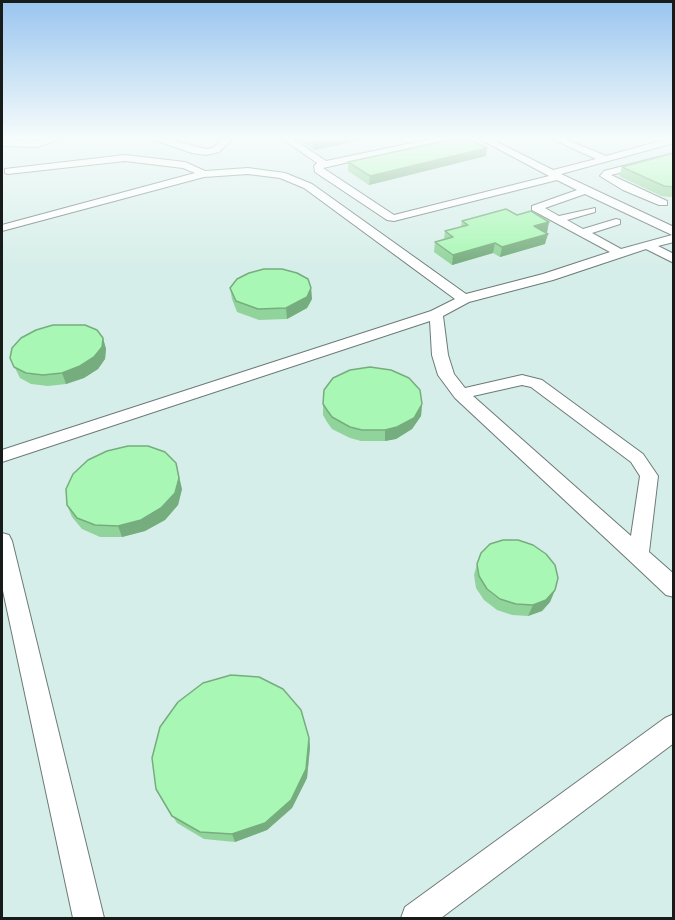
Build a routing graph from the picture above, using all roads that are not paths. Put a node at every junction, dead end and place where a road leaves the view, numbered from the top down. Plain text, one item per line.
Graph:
1 (182, 180) edge
2 (294, 180) edge
3 (333, 180) edge
4 (540, 180) edge
5 (564, 180) edge
6 (608, 180) edge
7 (627, 188) junction
8 (586, 190) junction
9 (603, 197) junction
10 (663, 203) dead end
11 (591, 210) dead end
12 (556, 220) junction
13 (616, 222) dead end
14 (2, 228) edge
15 (674, 232) edge
16 (581, 233) junction
17 (674, 238) edge
18 (647, 245) junction
19 (620, 253) junction
20 (674, 259) edge
21 (464, 299) junction
22 (436, 314) junction
23 (461, 394) junction
24 (2, 456) edge
25 (2, 540) edge
26 (638, 556) junction
27 (674, 588) edge
28 (674, 727) edge
29 (89, 918) edge
30 (416, 918) edge

1 - 14 street
2 - 21 street
3 - 4 street
5 - 8 street
6 - 7 street
7 - 9 street
7 - 10 street
8 - 9 street
8 - 12 street
9 - 15 street
11 - 12 street
12 - 16 street
13 - 16 street
16 - 19 street
17 - 18 street
18 - 19 street
18 - 20 street
19 - 21 street
21 - 22 street
22 - 23 street
22 - 24 street
23 - 26 street
23 - 26 street
25 - 29 street
26 - 27 street
28 - 30 street

